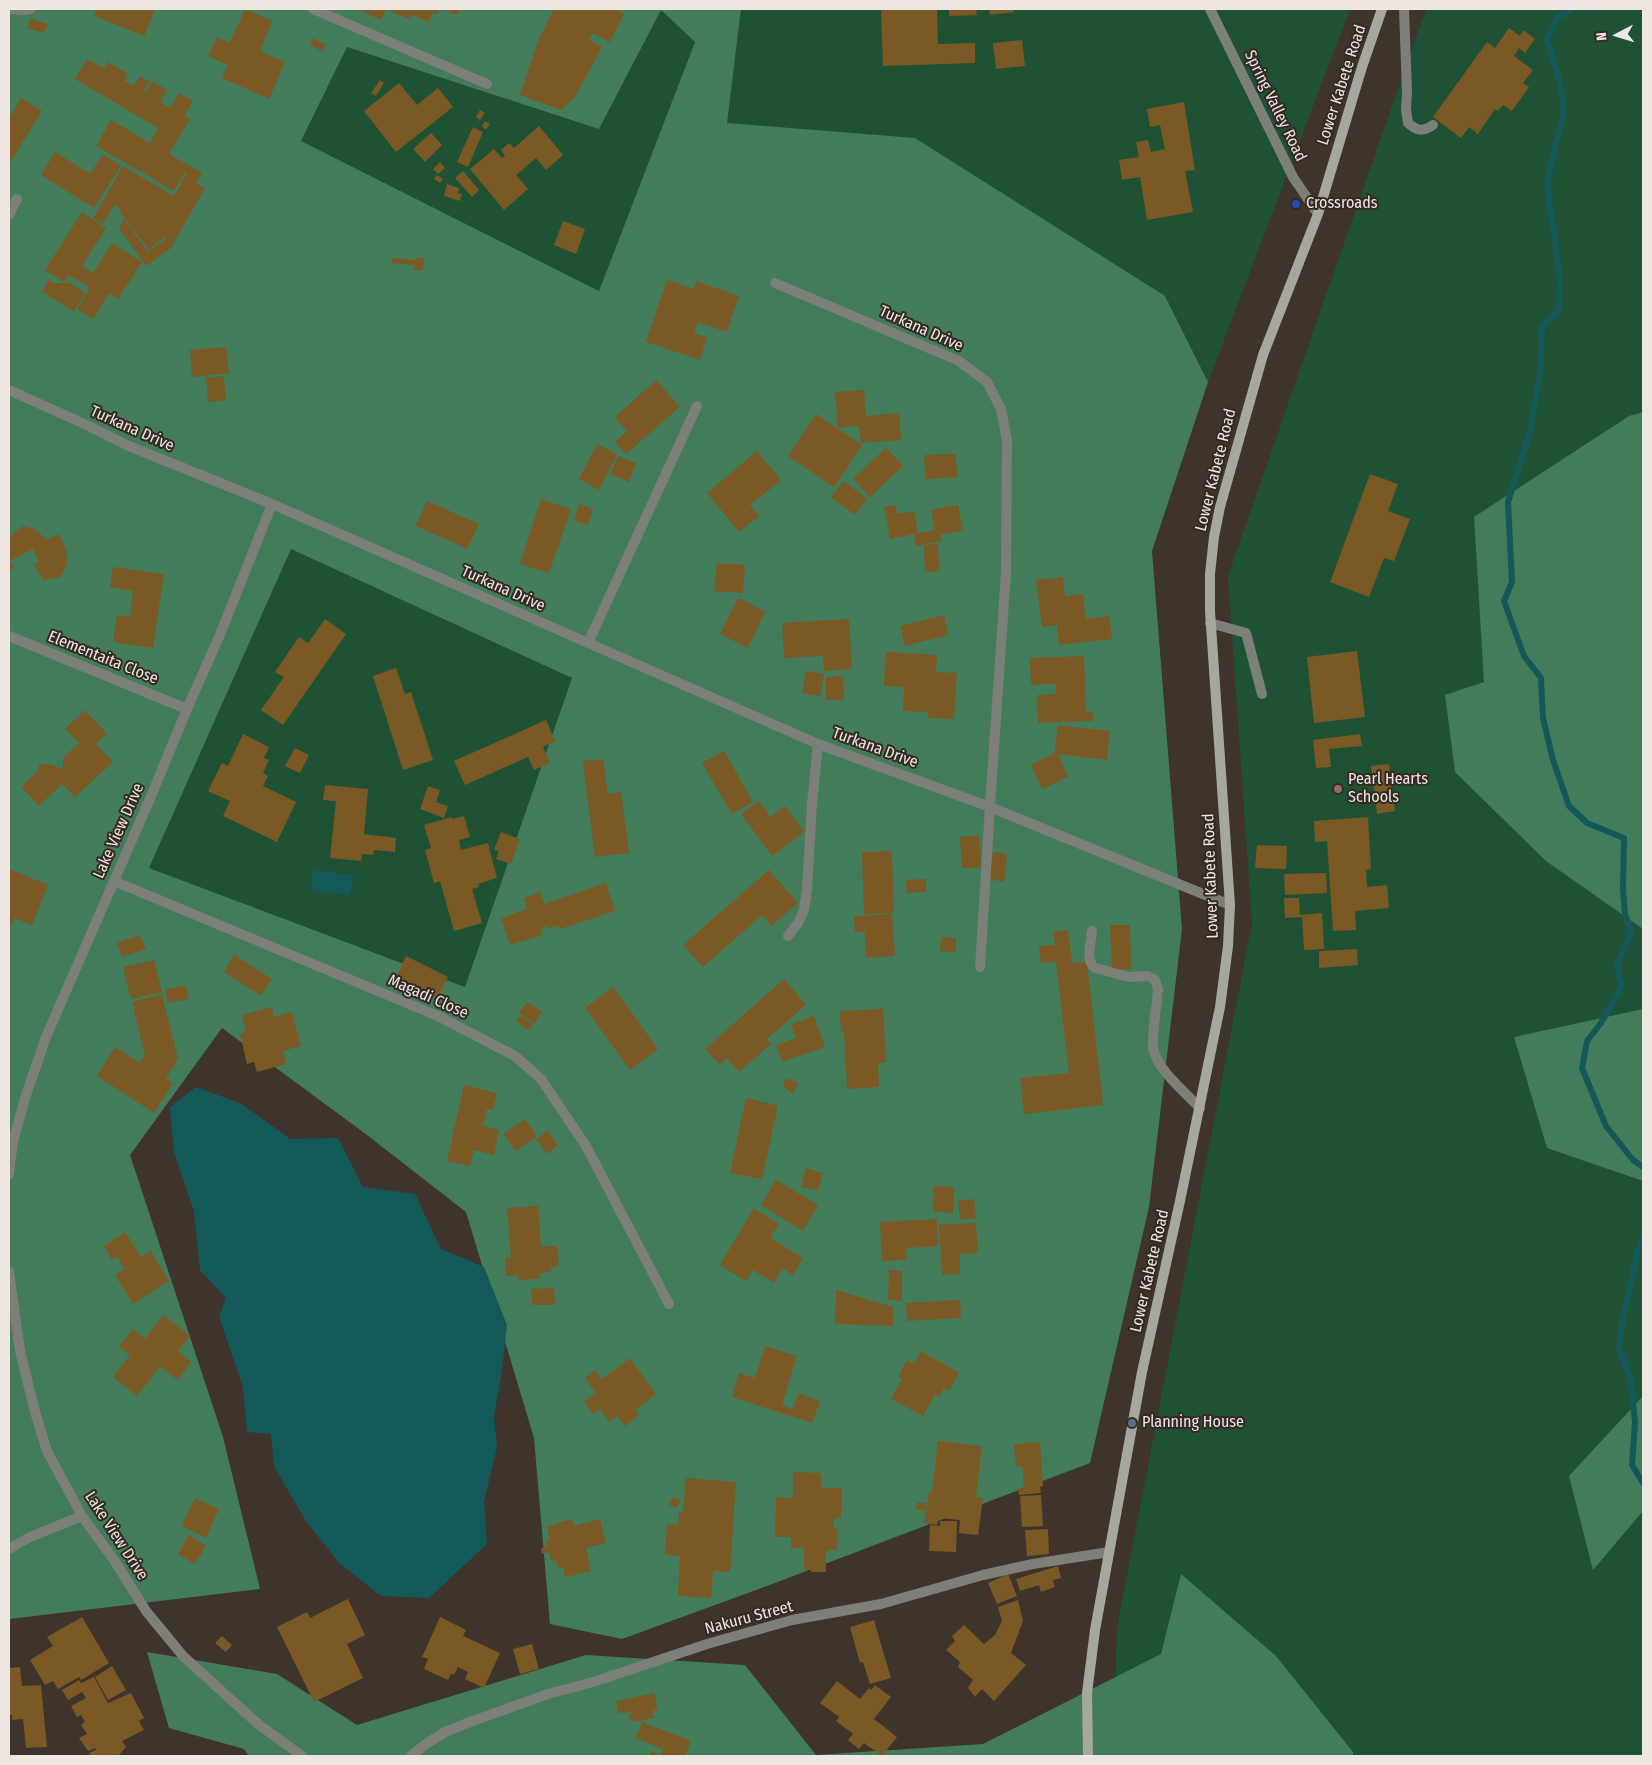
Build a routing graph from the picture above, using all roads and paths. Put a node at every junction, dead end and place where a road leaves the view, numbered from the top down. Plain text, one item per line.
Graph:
1 (9, 9) edge
2 (30, 9) edge
3 (313, 9) edge
4 (1210, 9) edge
5 (1382, 9) edge
6 (1404, 9) edge
7 (487, 84) dead end
8 (1434, 125) dead end
9 (17, 199) dead end
10 (1318, 214) junction
11 (9, 215) edge
12 (775, 283) dead end
13 (9, 390) edge
14 (697, 406) dead end
15 (272, 504) junction
16 (1210, 622) junction
17 (9, 636) edge
18 (588, 643) junction
19 (1262, 694) dead end
20 (187, 709) junction
21 (818, 744) junction
22 (990, 806) junction
23 (114, 881) junction
24 (1230, 905) junction
25 (1092, 931) dead end
26 (788, 936) dead end
27 (980, 968) dead end
28 (1200, 1108) junction
29 (9, 1174) edge
30 (9, 1272) edge
31 (669, 1304) dead end
32 (82, 1516) junction
33 (9, 1549) edge
34 (1109, 1552) junction
35 (302, 1756) edge
36 (411, 1756) edge
37 (1088, 1756) edge

1 - 2 street
3 - 7 street
4 - 10 street, Spring Valley Road
5 - 10 main road, Lower Kabete Road
6 - 8 street
9 - 11 street
10 - 16 main road, Lower Kabete Road
12 - 22 street, Turkana Drive
13 - 15 street, Turkana Drive
14 - 18 street
15 - 18 street, Turkana Drive
15 - 20 street, Lake View Drive
16 - 19 street
16 - 24 main road, Lower Kabete Road
17 - 20 street, Elementaita Close
18 - 21 street, Turkana Drive
20 - 23 street, Lake View Drive
21 - 22 street, Turkana Drive
21 - 26 street
22 - 24 street, Turkana Drive
22 - 27 street
23 - 29 street, Lake View Drive
23 - 31 street, Magadi Close
24 - 28 main road, Lower Kabete Road
25 - 28 street
28 - 34 main road, Lower Kabete Road
30 - 32 street, Lake View Drive
32 - 33 street
32 - 35 street, Lake View Drive
34 - 36 street, Nakuru Street
34 - 37 main road, Lower Kabete Road

